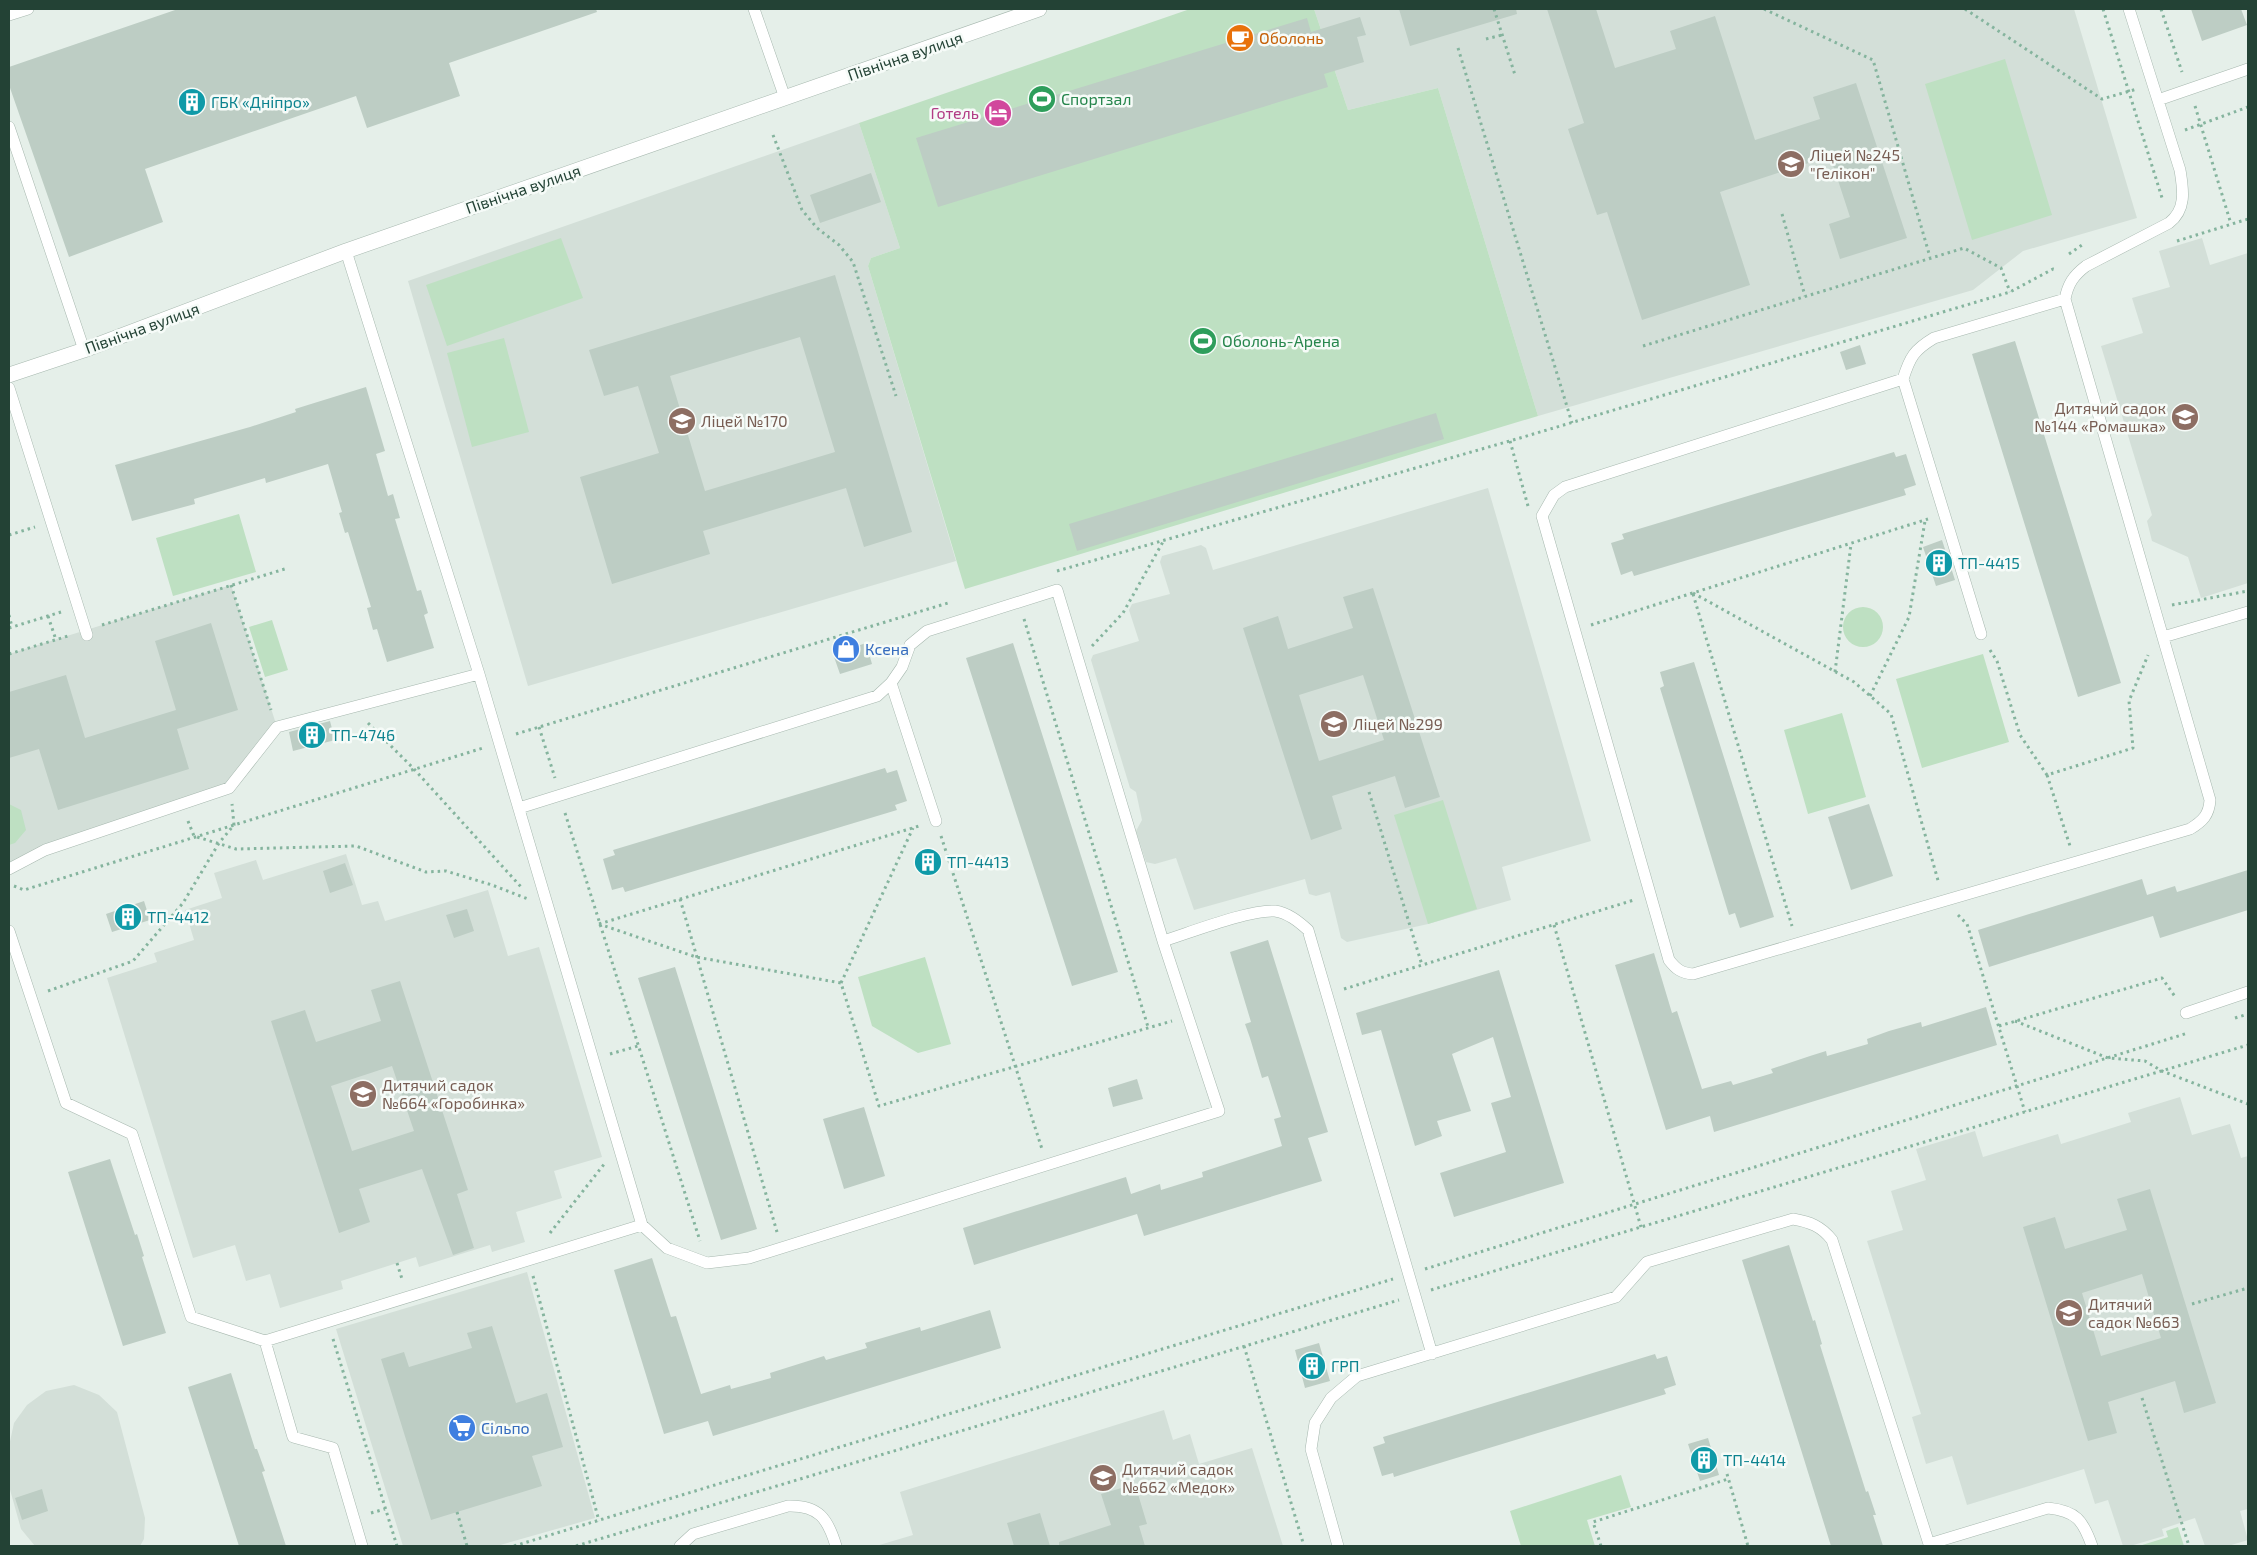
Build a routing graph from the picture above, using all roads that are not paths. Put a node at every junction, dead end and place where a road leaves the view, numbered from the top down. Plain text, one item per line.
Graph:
1 (28, 9) edge
2 (1039, 9) edge
3 (2129, 9) edge
4 (759, 11) edge
5 (1014, 13) edge
6 (9, 15) edge
7 (2248, 69) edge
8 (785, 98) junction
9 (2158, 100) junction
10 (9, 127) edge
11 (346, 252) junction
12 (2065, 299) junction
13 (84, 350) junction
14 (9, 375) edge
15 (1903, 379) junction
16 (9, 388) edge
17 (2248, 612) edge
18 (90, 632) road end
19 (1981, 634) road end
20 (2163, 637) junction
21 (479, 674) junction
22 (891, 683) junction
23 (519, 808) junction
24 (936, 821) road end
25 (9, 869) edge
26 (9, 931) edge
27 (1163, 941) junction
28 (2248, 992) edge
29 (2186, 1012) road end
30 (642, 1225) junction
31 (265, 1341) junction
32 (1432, 1354) junction
33 (1930, 1545) edge
34 (362, 1546) edge
35 (680, 1546) edge
36 (836, 1546) edge
37 (1338, 1546) edge
38 (2092, 1546) edge

1 - 6 lane
2 - 5 street, Північна вулиця
3 - 9 lane
4 - 8 lane
5 - 8 street, Північна вулиця
7 - 9 lane
8 - 11 street, Північна вулиця
9 - 12 lane
10 - 13 lane
11 - 13 street, Північна вулиця
11 - 21 lane
12 - 15 lane
12 - 20 lane
13 - 14 street, Північна вулиця
15 - 19 lane
15 - 20 lane
16 - 18 lane
17 - 20 lane
21 - 23 lane
21 - 25 lane
22 - 23 lane
22 - 24 lane
22 - 27 lane
23 - 30 lane
26 - 31 lane
27 - 30 lane
27 - 32 lane
28 - 29 lane
30 - 31 lane
31 - 34 lane
32 - 33 lane
32 - 37 lane
33 - 38 lane
35 - 36 lane

